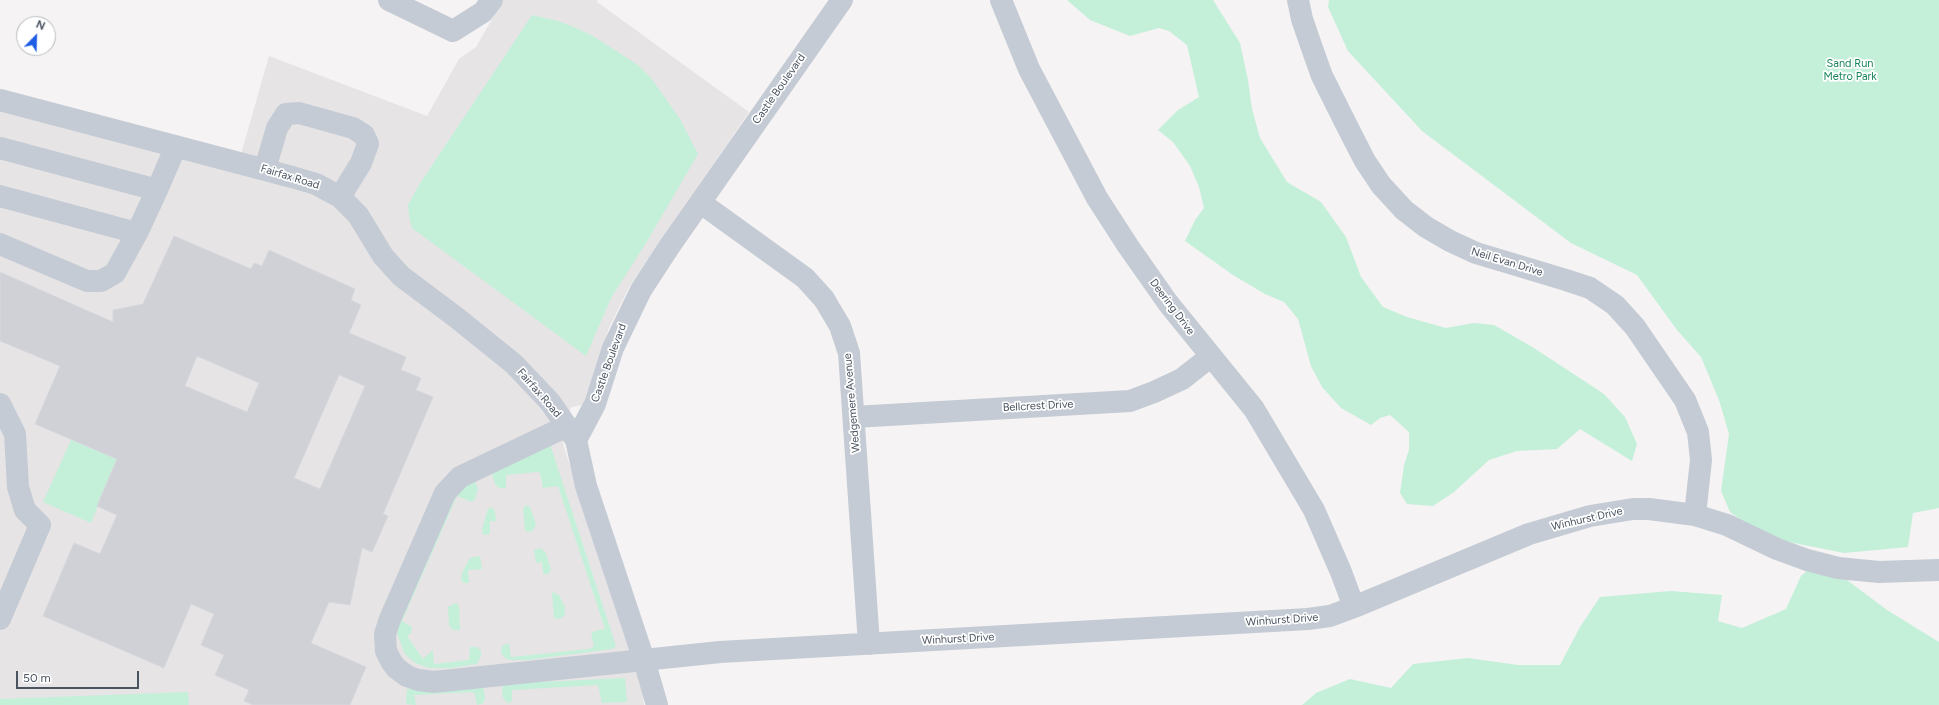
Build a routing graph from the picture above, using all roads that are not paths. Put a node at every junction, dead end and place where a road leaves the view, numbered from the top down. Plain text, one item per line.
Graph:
1 (389, 0) edge
2 (492, 0) edge
3 (842, 0) edge
4 (1001, 0) edge
5 (1298, 0) edge
6 (0, 100) edge
7 (176, 146) junction
8 (0, 148) edge
9 (266, 169) junction
10 (157, 190) junction
11 (0, 196) edge
12 (340, 196) junction
13 (701, 203) junction
14 (137, 233) junction
15 (0, 244) edge
16 (1210, 357) junction
17 (0, 404) edge
18 (854, 417) junction
19 (571, 433) junction
20 (1695, 515) junction
21 (1939, 570) edge
22 (1354, 607) junction
23 (0, 619) edge
24 (869, 644) junction
25 (644, 660) junction
26 (656, 705) edge

1 - 2 street
3 - 13 street, Castle Boulevard
4 - 16 street, Deering Drive
5 - 20 street, Neil Evan Drive
6 - 7 street, Fairfax Road
7 - 9 street, Fairfax Road
7 - 10 street
8 - 10 street
9 - 12 street, Fairfax Road
9 - 12 street
10 - 14 street
11 - 14 street
12 - 19 street, Fairfax Road
13 - 18 street, Wedgemere Avenue
13 - 19 street, Castle Boulevard
14 - 15 street
16 - 18 street, Bellcrest Drive
16 - 22 street, Deering Drive
17 - 23 street
18 - 24 street, Wedgemere Avenue
19 - 25 street
19 - 25 street, Winhurst Drive
20 - 21 street, Winhurst Drive
20 - 22 street, Winhurst Drive
22 - 24 street, Winhurst Drive
24 - 25 street, Winhurst Drive
25 - 26 street

